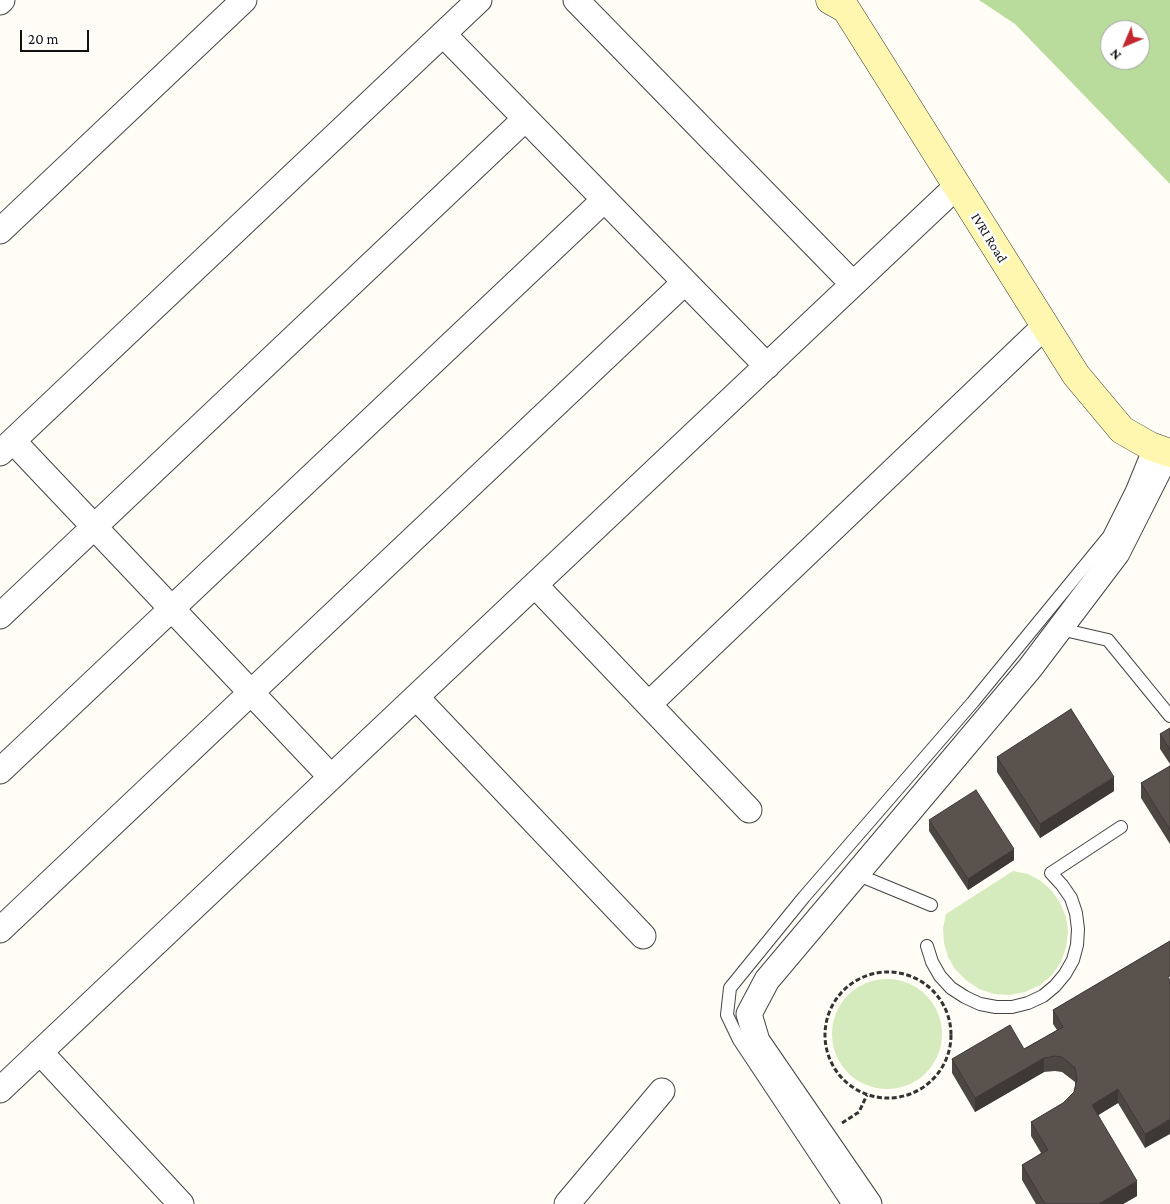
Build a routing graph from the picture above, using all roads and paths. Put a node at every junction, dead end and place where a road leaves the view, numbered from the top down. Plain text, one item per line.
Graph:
1 (244, 0) edge
2 (479, 0) edge
3 (576, 0) edge
4 (830, 0) edge
5 (443, 34) junction
6 (525, 119) junction
7 (957, 186) junction
8 (604, 200) junction
9 (0, 231) edge
10 (685, 282) junction
11 (853, 284) junction
12 (1045, 326) junction
13 (767, 366) junction
14 (6, 447) edge
15 (1162, 450) edge
16 (94, 527) junction
17 (535, 585) junction
18 (171, 609) junction
19 (0, 616) edge
20 (1060, 629) junction
21 (250, 692) junction
22 (416, 697) junction
23 (649, 704) junction
24 (1170, 716) edge
25 (0, 771) edge
26 (331, 777) junction
27 (749, 810) dead end
28 (1121, 827) dead end
29 (856, 874) junction
30 (931, 905) dead end
31 (0, 930) edge
32 (643, 936) dead end
33 (927, 946) dead end
34 (40, 1052) junction
35 (0, 1090) edge
36 (662, 1091) dead end
37 (867, 1095) junction
38 (822, 1135) junction
39 (181, 1204) edge
40 (567, 1204) edge
41 (848, 1204) edge
42 (869, 1204) edge

1 - 9 street
2 - 5 street
3 - 11 street
4 - 7 main road, IVRI Road
5 - 6 street
5 - 14 street
6 - 8 street
6 - 16 street
7 - 11 street
7 - 12 main road, IVRI Road
8 - 10 street
8 - 18 street
10 - 13 street
10 - 21 street
11 - 13 street
12 - 15 main road, IVRI Road
12 - 23 street
13 - 17 street
14 - 16 street
15 - 20 street
15 - 41 lane
16 - 18 street
16 - 19 street
17 - 22 street
17 - 23 street
18 - 21 street
18 - 25 street
20 - 24 lane
20 - 29 street
21 - 26 street
21 - 31 street
22 - 26 street
22 - 32 street
23 - 27 street
26 - 34 street
28 - 33 lane
29 - 30 lane
29 - 38 street
34 - 35 street
34 - 39 street
36 - 40 street
37 - 37 path
37 - 38 path
38 - 42 street

